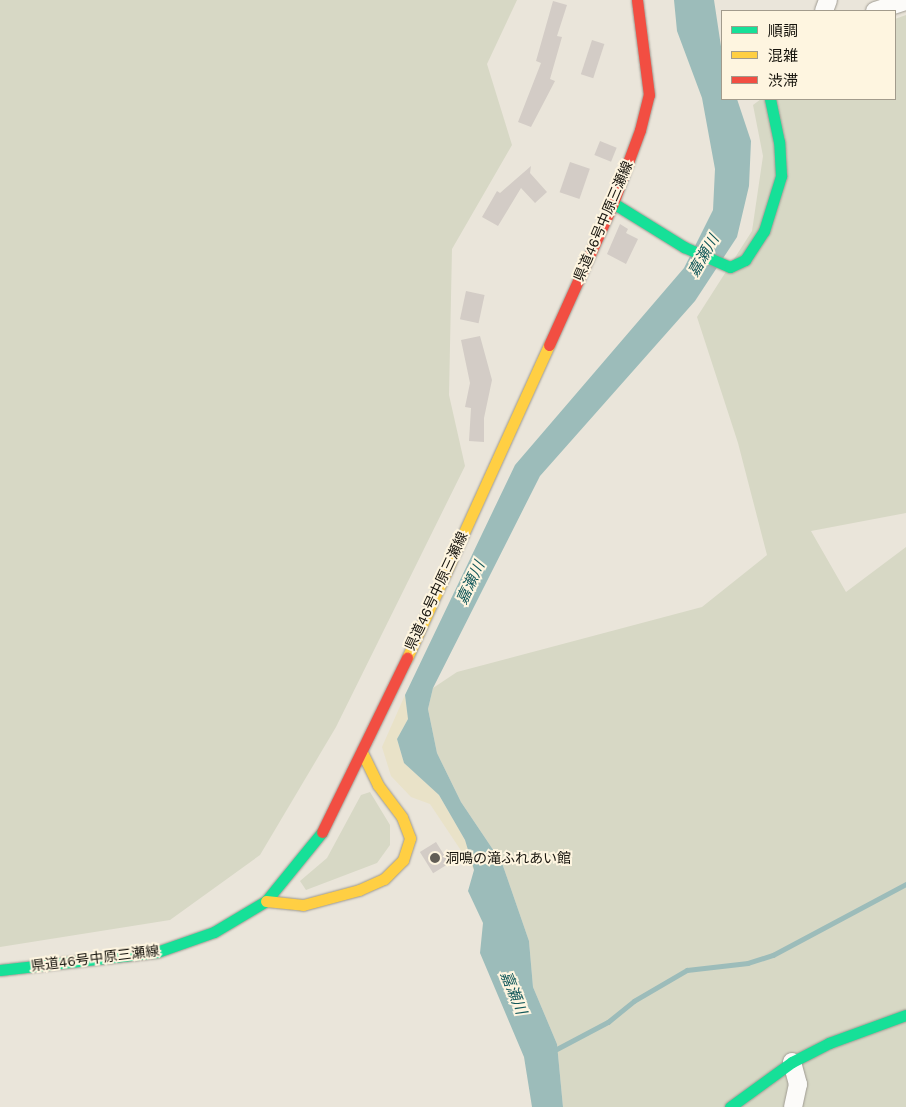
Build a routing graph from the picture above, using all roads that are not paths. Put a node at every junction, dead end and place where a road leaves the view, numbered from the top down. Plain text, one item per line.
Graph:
1 (637, 0) edge
2 (906, 1) edge
3 (878, 10) edge
4 (770, 100) edge
5 (613, 203) junction
6 (363, 754) junction
7 (266, 901) junction
8 (0, 970) edge
9 (906, 1015) edge
10 (792, 1062) junction
11 (730, 1107) edge
12 (793, 1107) edge

1 - 5 main road, 県道46号中原三瀬線
2 - 3 street
4 - 5 main road
5 - 6 main road, 県道46号中原三瀬線
6 - 7 main road, 県道46号中原三瀬線
6 - 7 main road
7 - 8 main road, 県道46号中原三瀬線
9 - 10 main road
10 - 11 main road
10 - 12 street

